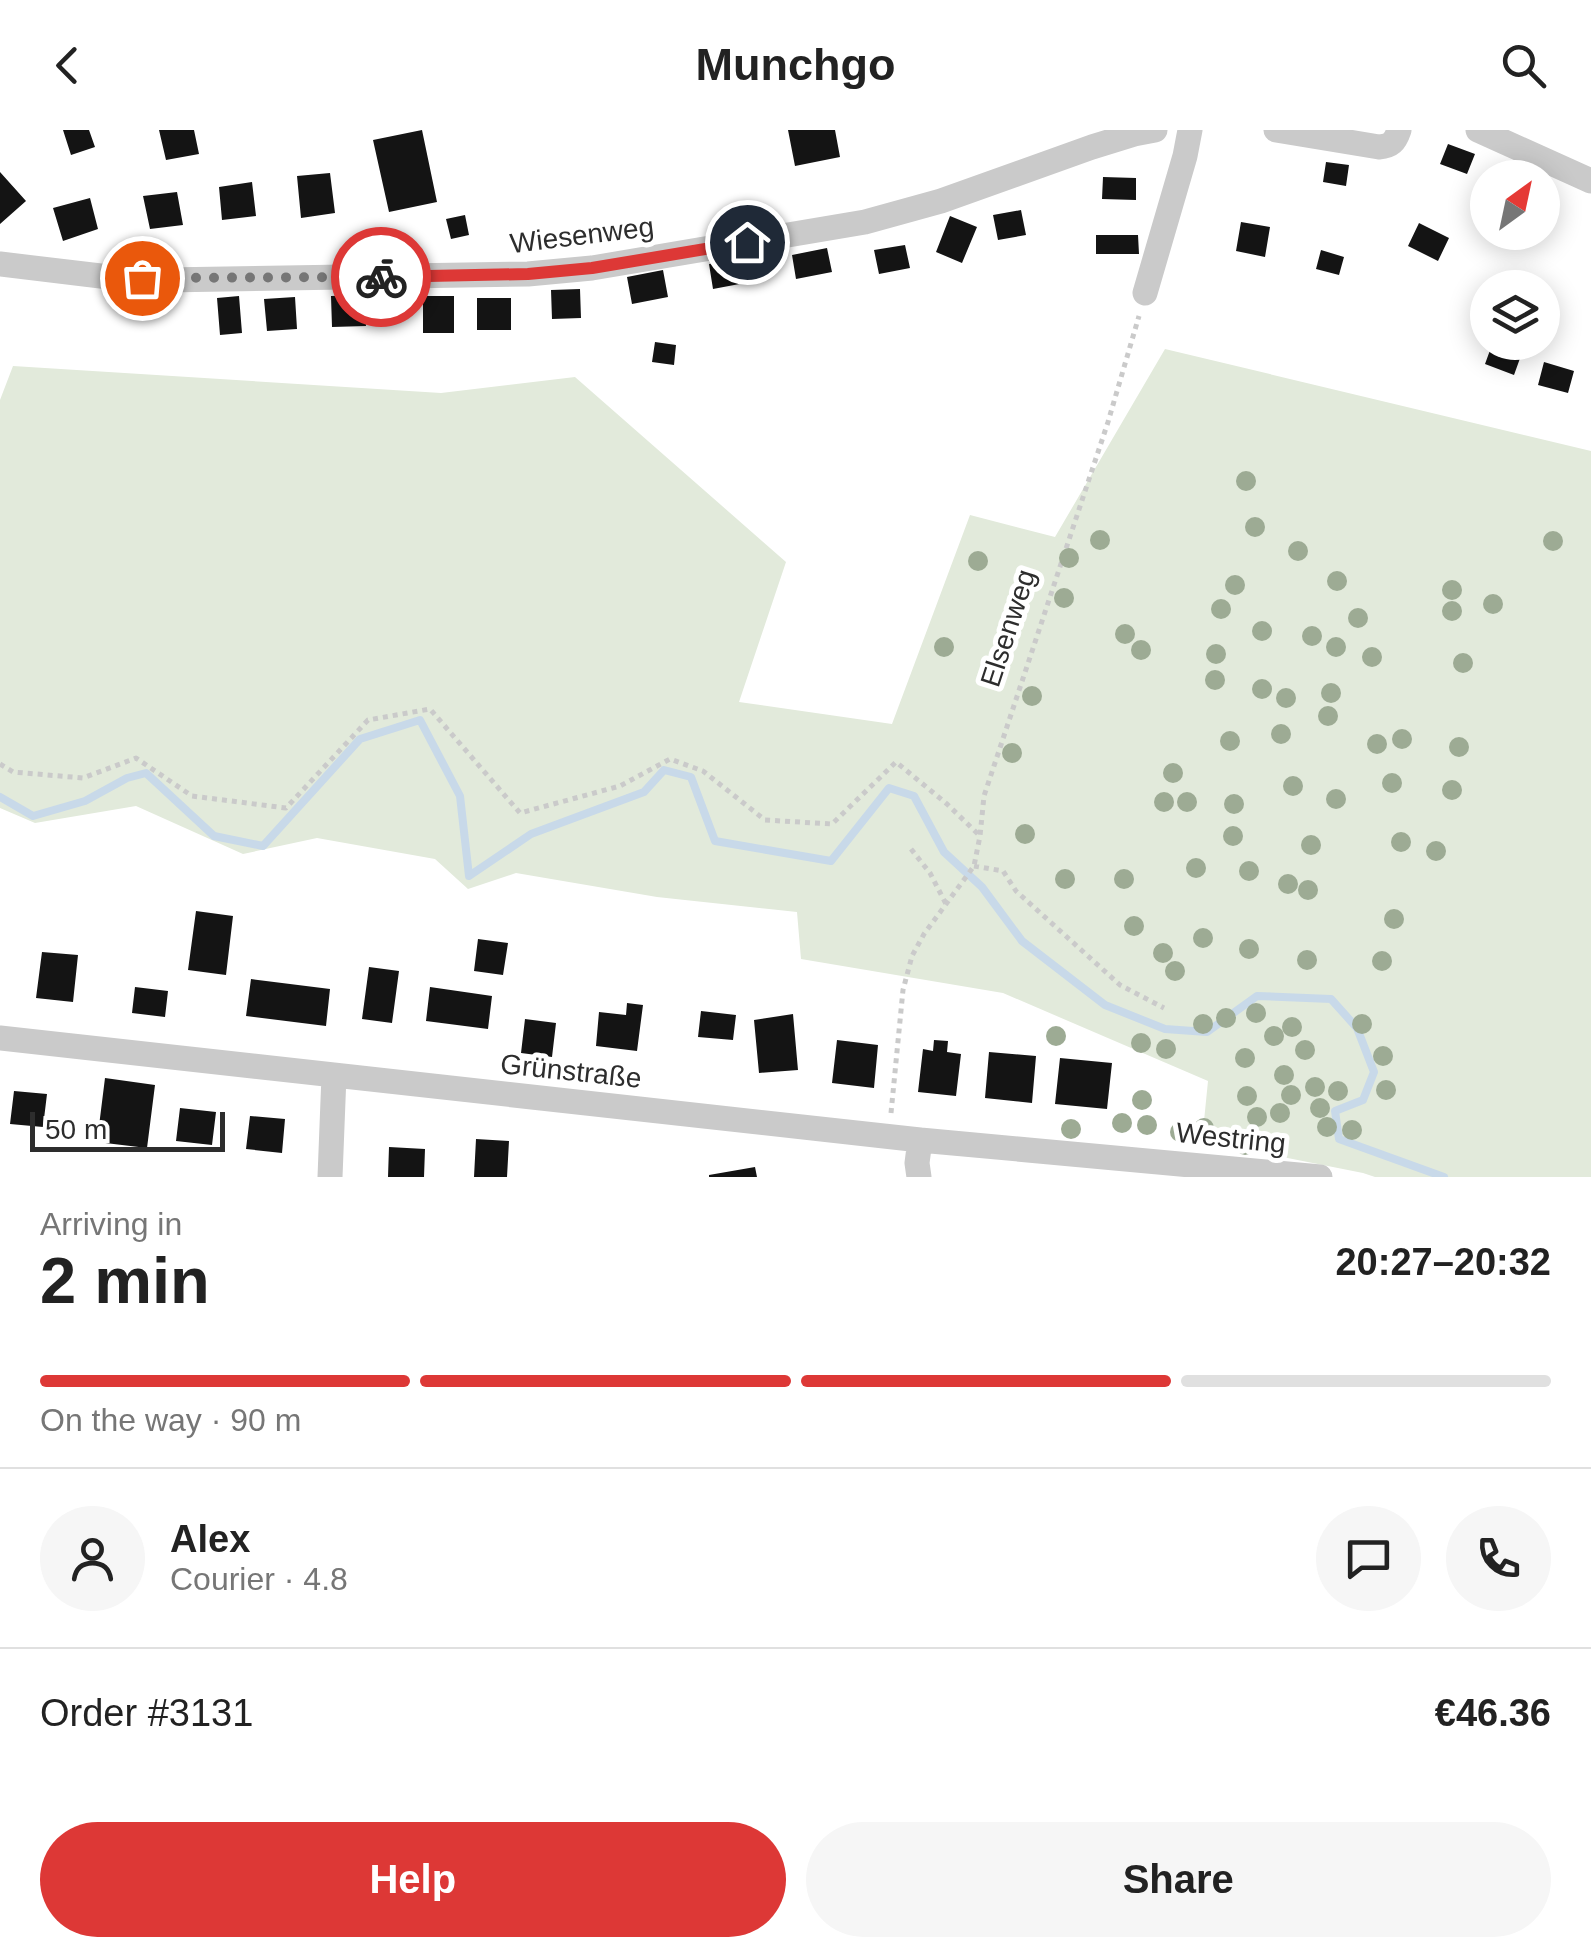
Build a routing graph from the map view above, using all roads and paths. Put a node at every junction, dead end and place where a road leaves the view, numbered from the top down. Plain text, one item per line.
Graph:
1 (1155, 130) edge
2 (1190, 130) edge
3 (1276, 130) edge
4 (1399, 130) edge
5 (1478, 130) edge
6 (1591, 181) edge
7 (0, 264) edge
8 (1145, 293) joint
9 (0, 764) edge
10 (980, 836) junction
11 (911, 850) dead end
12 (974, 866) junction
13 (946, 904) junction
14 (1164, 1008) dead end
15 (0, 1038) edge
16 (334, 1075) junction
17 (888, 1136) junction
18 (920, 1140) junction
19 (1137, 1159) joint
20 (330, 1177) edge
21 (920, 1177) edge
22 (1320, 1177) edge

1 - 7 street, Wiesenweg
2 - 8 street
3 - 4 street
5 - 6 street
8 - 10 path, Elsenweg
9 - 10 path
10 - 12 path, Elsenweg
11 - 13 path
12 - 13 path, Elsenweg
12 - 14 path
13 - 17 path, Elsenweg
15 - 16 street, Grünstraße
16 - 17 street, Grünstraße
16 - 20 street
17 - 18 street, Grünstraße
18 - 19 street, Grünstraße
18 - 21 street
19 - 22 street, Westring

